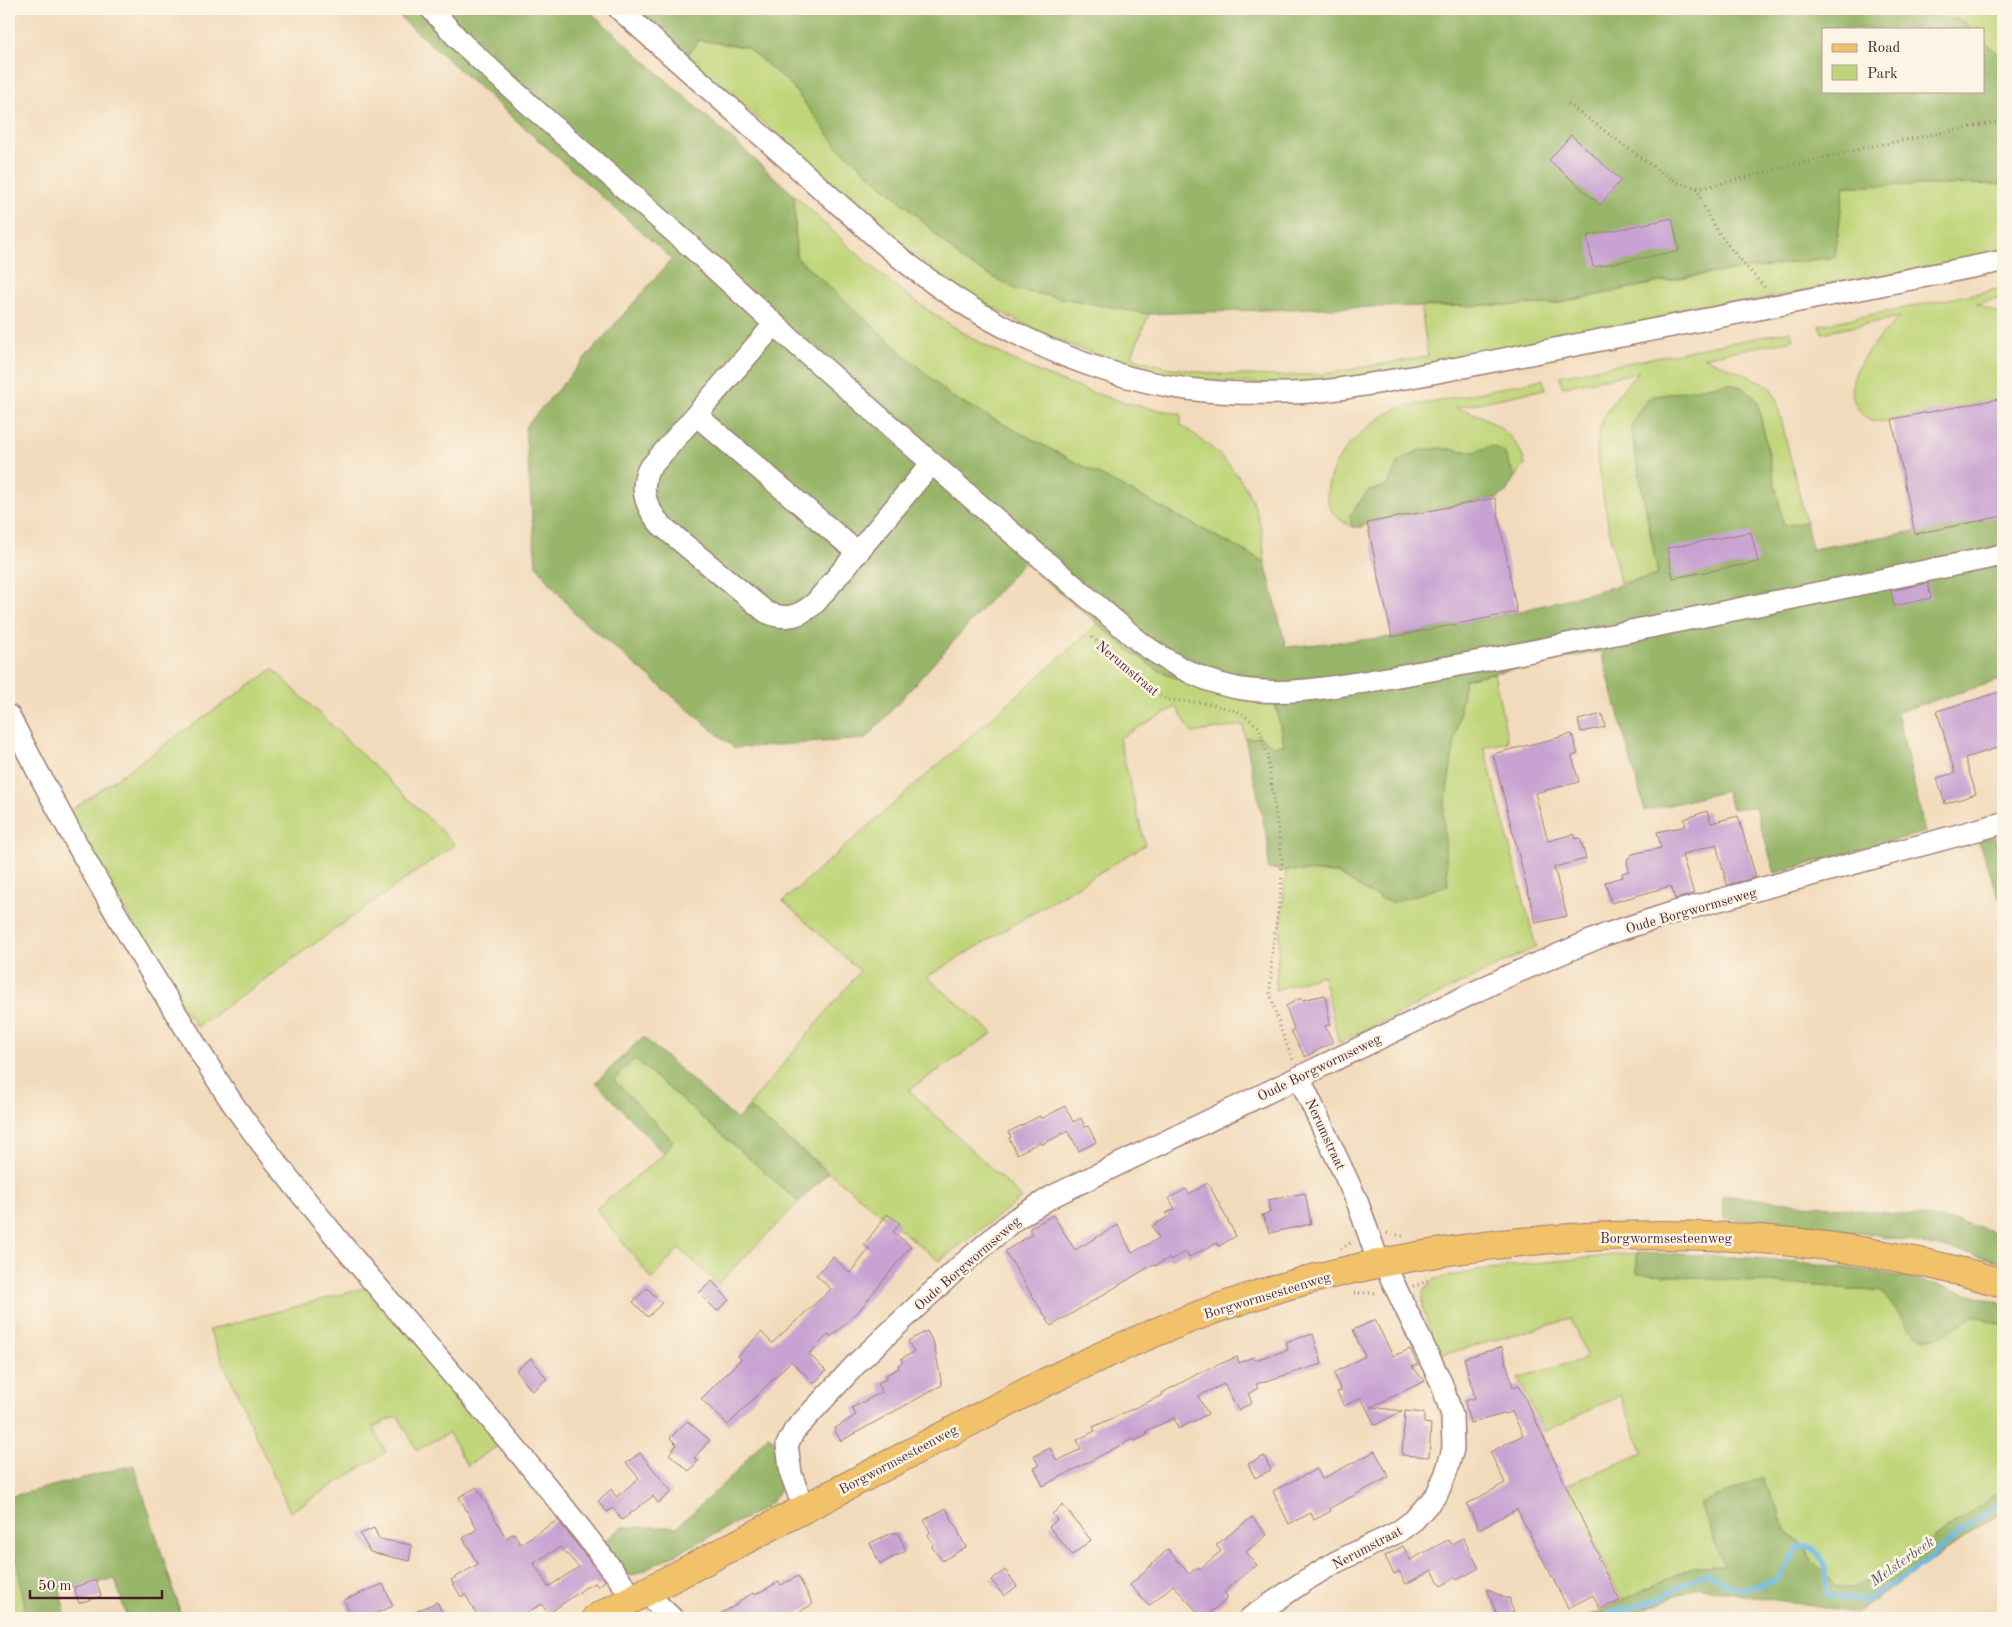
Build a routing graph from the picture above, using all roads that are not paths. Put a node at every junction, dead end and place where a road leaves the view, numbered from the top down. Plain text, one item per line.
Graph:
1 (431, 9) edge
2 (619, 9) edge
3 (2003, 261) edge
4 (774, 325) junction
5 (696, 415) junction
6 (932, 463) junction
7 (858, 553) junction
8 (2003, 555) edge
9 (9, 716) edge
10 (2003, 823) edge
11 (1299, 1077) junction
12 (1382, 1263) junction
13 (2003, 1283) edge
14 (804, 1509) junction
15 (640, 1595) junction
16 (596, 1618) edge
17 (672, 1618) edge
18 (1250, 1618) edge

1 - 4 street
2 - 3 street
4 - 5 street
4 - 6 street
5 - 7 street
5 - 7 street
6 - 7 street
6 - 8 street
9 - 15 street
10 - 11 street, Oude Borgwormseweg
11 - 12 street, Nerumstraat
11 - 14 street, Oude Borgwormseweg
12 - 13 main road, Borgwormsesteenweg
12 - 14 main road, Borgwormsesteenweg
12 - 18 street, Nerumstraat
14 - 15 main road, Borgwormsesteenweg
15 - 16 main road, Borgwormsesteenweg
15 - 17 street

